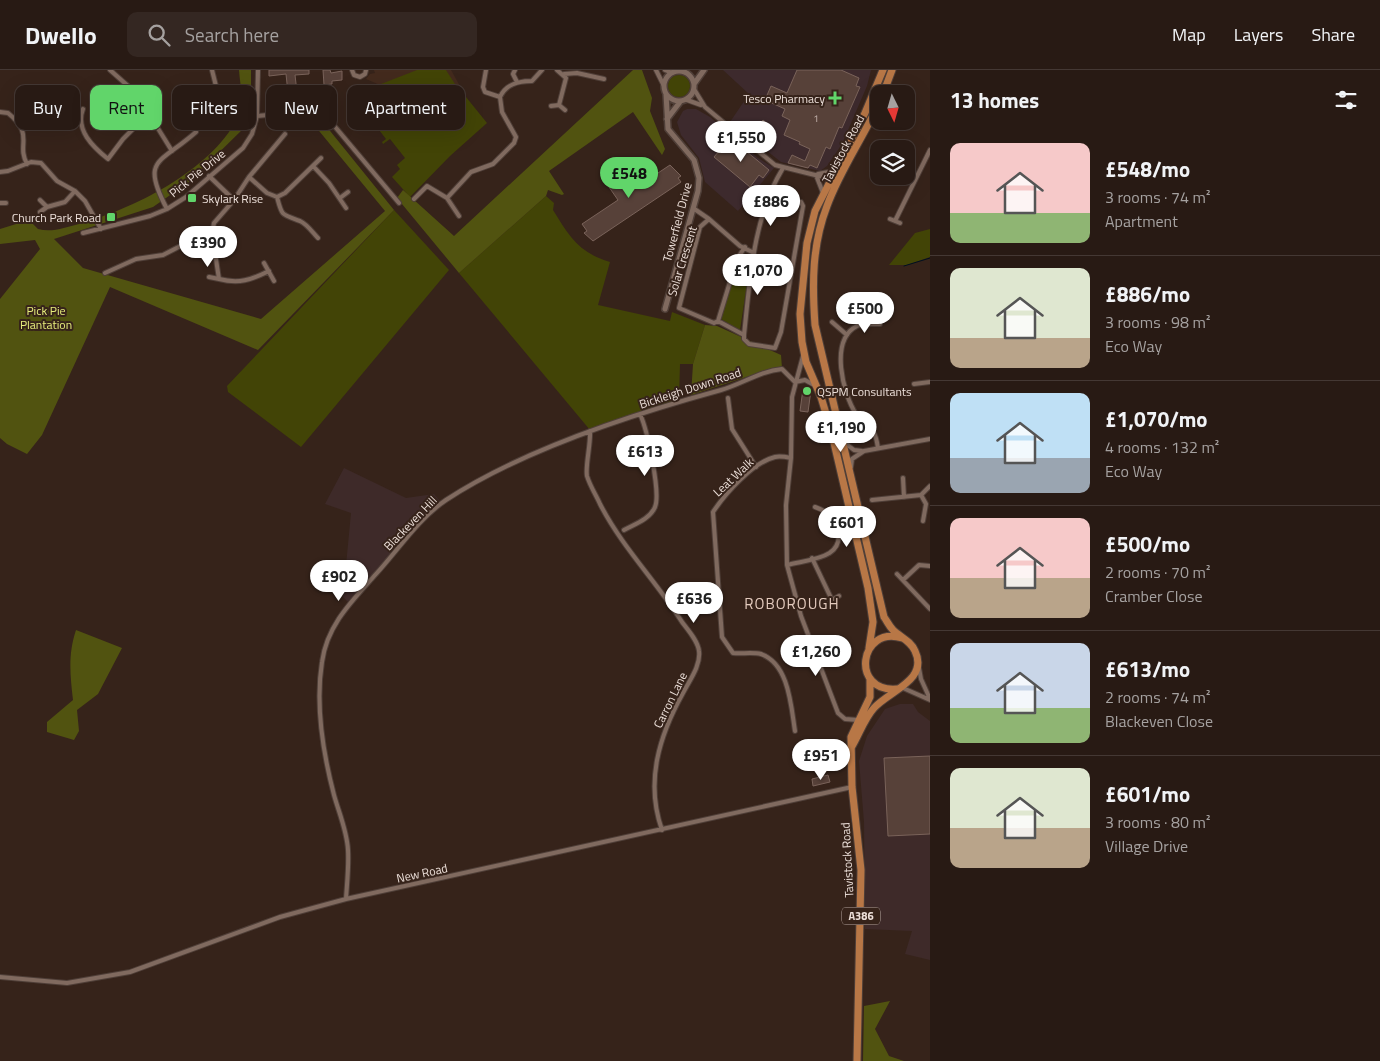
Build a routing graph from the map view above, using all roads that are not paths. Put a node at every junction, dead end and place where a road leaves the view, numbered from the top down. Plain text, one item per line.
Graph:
1 (110, 70) edge
2 (212, 70) edge
3 (258, 70) edge
4 (352, 70) edge
5 (366, 70) edge
6 (486, 70) edge
7 (514, 70) edge
8 (542, 70) edge
9 (558, 70) edge
10 (656, 70) edge
11 (665, 70) edge
12 (704, 70) edge
13 (883, 70) edge
14 (892, 70) edge
15 (672, 73) junction
16 (564, 74) junction
17 (604, 79) dead end
18 (517, 82) junction
19 (129, 85) edge
20 (216, 85) edge
21 (886, 85) edge
22 (664, 86) junction
23 (694, 87) junction
24 (666, 94) junction
25 (500, 97) junction
26 (687, 100) junction
27 (680, 102) junction
28 (558, 105) junction
29 (551, 106) dead end
30 (705, 107) junction
31 (83, 109) dead end
32 (565, 110) dead end
33 (0, 112) edge
34 (81, 115) joint
35 (257, 116) junction
36 (667, 119) junction
37 (870, 120) edge
38 (131, 130) edge
39 (158, 130) edge
40 (196, 132) dead end
41 (285, 134) dead end
42 (930, 150) edge
43 (172, 151) junction
44 (321, 158) dead end
45 (27, 164) junction
46 (313, 166) junction
47 (783, 168) junction
48 (0, 172) edge
49 (816, 175) junction
50 (833, 175) junction
51 (209, 176) junction
52 (249, 177) junction
53 (836, 185) junction
54 (75, 192) junction
55 (348, 192) dead end
56 (823, 193) junction
57 (769, 196) junction
58 (277, 197) junction
59 (340, 198) junction
60 (447, 198) junction
61 (414, 199) dead end
62 (40, 200) dead end
63 (234, 200) junction
64 (0, 203) edge
65 (6, 203) dead end
66 (399, 203) dead end
67 (47, 207) junction
68 (346, 208) dead end
69 (693, 208) junction
70 (167, 209) junction
71 (40, 212) dead end
72 (459, 216) dead end
73 (709, 219) junction
74 (890, 219) dead end
75 (895, 221) junction
76 (900, 223) dead end
77 (101, 229) junction
78 (83, 233) dead end
79 (212, 233) junction
80 (318, 238) dead end
81 (745, 247) junction
82 (754, 253) junction
83 (264, 263) dead end
84 (269, 270) junction
85 (105, 273) dead end
86 (209, 277) dead end
87 (219, 279) junction
88 (274, 280) dead end
89 (665, 309) dead end
90 (718, 321) junction
91 (832, 322) dead end
92 (880, 324) dead end
93 (846, 335) junction
94 (744, 337) junction
95 (803, 349) junction
96 (795, 382) junction
97 (930, 382) edge
98 (914, 384) dead end
99 (817, 388) junction
100 (728, 398) dead end
101 (640, 414) junction
102 (839, 429) junction
103 (588, 432) junction
104 (930, 438) edge
105 (878, 448) junction
106 (864, 451) junction
107 (791, 458) junction
108 (756, 467) junction
109 (902, 478) dead end
110 (852, 480) junction
111 (930, 486) edge
112 (921, 495) junction
113 (904, 497) junction
114 (872, 500) dead end
115 (815, 507) dead end
116 (923, 521) dead end
117 (624, 530) dead end
118 (812, 558) junction
119 (787, 565) junction
120 (930, 566) edge
121 (898, 574) dead end
122 (903, 580) junction
123 (839, 596) dead end
124 (832, 600) junction
125 (825, 604) dead end
126 (930, 609) edge
127 (902, 638) junction
128 (869, 648) junction
129 (918, 663) junction
130 (870, 679) junction
131 (900, 688) junction
132 (930, 700) edge
133 (858, 720) junction
134 (795, 731) dead end
135 (851, 748) junction
136 (852, 787) junction
137 (662, 830) junction
138 (346, 899) junction
139 (0, 977) edge
140 (858, 1061) edge

1 - 19 street
2 - 20 street
3 - 35 street, Pick Pie Drive
4 - 5 street
6 - 25 street
7 - 18 street
8 - 18 street
9 - 16 street
10 - 22 street
11 - 15 street
12 - 23 street
13 - 50 highway, Tavistock Road / A386
14 - 21 highway
15 - 22 street
15 - 23 street
16 - 17 street
16 - 28 street
18 - 25 street
22 - 24 street
23 - 26 street
23 - 30 street
24 - 27 street
24 - 36 street, Towerfield Drive
25 - 60 street
26 - 27 street
26 - 30 street
27 - 36 street
28 - 29 street
28 - 32 street
30 - 47 street
31 - 34 street
33 - 45 street
34 - 38 street
35 - 51 street, Pick Pie Drive
35 - 66 street
36 - 69 street, Towerfield Drive
37 - 53 highway, Tavistock Road
39 - 43 street
40 - 43 street
41 - 52 street
42 - 75 street
43 - 70 street
44 - 46 street
45 - 48 street
45 - 54 street
46 - 58 street
46 - 59 street
47 - 49 street
47 - 57 street
49 - 50 street
49 - 50 street
49 - 56 street
50 - 53 street
50 - 56 highway, Tavistock Road / A386
51 - 63 street
51 - 70 street, Pick Pie Drive
52 - 58 street
52 - 63 street
53 - 102 highway, Tavistock Road
54 - 67 street
54 - 77 street
55 - 59 street
56 - 95 highway, Tavistock Road / A386
57 - 82 street
57 - 94 street
58 - 80 street
59 - 68 street
60 - 61 street
60 - 72 street
62 - 67 street
63 - 79 street
64 - 65 street
67 - 71 street
69 - 73 street, Solar Crescent
69 - 89 street, Towerfield Drive
70 - 77 street, Pick Pie Drive
73 - 81 street, Solar Crescent
73 - 90 street, Solar Crescent
74 - 75 street
75 - 76 street
77 - 78 street, Pick Pie Drive
79 - 85 street
79 - 87 street
81 - 82 street, Solar Crescent
81 - 90 street
82 - 94 street
83 - 84 street
84 - 87 street
84 - 88 street
86 - 87 street
90 - 94 street
91 - 93 street
92 - 93 street
93 - 105 street
95 - 96 street, Tavistock Road
95 - 99 highway, Tavistock Road / A386
96 - 99 street
96 - 101 street, Bickleigh Down Road
96 - 107 street, Tavistock Road
97 - 98 street
99 - 128 highway, Tavistock Road / A386
100 - 108 street
101 - 103 street, Bickleigh Down Road
101 - 117 street
102 - 106 street
102 - 110 highway, Tavistock Road
103 - 137 street, Carron Lane
103 - 138 street, Blackeven Hill
104 - 105 street
105 - 106 street
106 - 110 street
107 - 108 street, Leat Walk
107 - 119 street, Tavistock Road
108 - 134 street, Leat Walk
109 - 113 street
110 - 127 highway, Tavistock Road
111 - 112 street
112 - 113 street
112 - 116 street
113 - 114 street
115 - 118 street
118 - 119 street
118 - 124 street
119 - 133 street, Tavistock Road
120 - 122 street
121 - 122 street
122 - 126 street
123 - 124 street
124 - 125 street
127 - 128 highway
127 - 129 highway, Tavistock Road
128 - 130 highway, Tavistock Road / A386
129 - 131 highway, Tavistock Road / A386
129 - 132 street
130 - 131 highway
130 - 133 highway, Tavistock Road / A386
131 - 132 street
131 - 135 highway, Tavistock Road / A386
133 - 135 highway, Tavistock Road / A386
135 - 136 highway, Tavistock Road / A386
136 - 137 street, New Road
136 - 140 highway, Tavistock Road / A386
137 - 138 street, New Road
138 - 139 street, New Road

